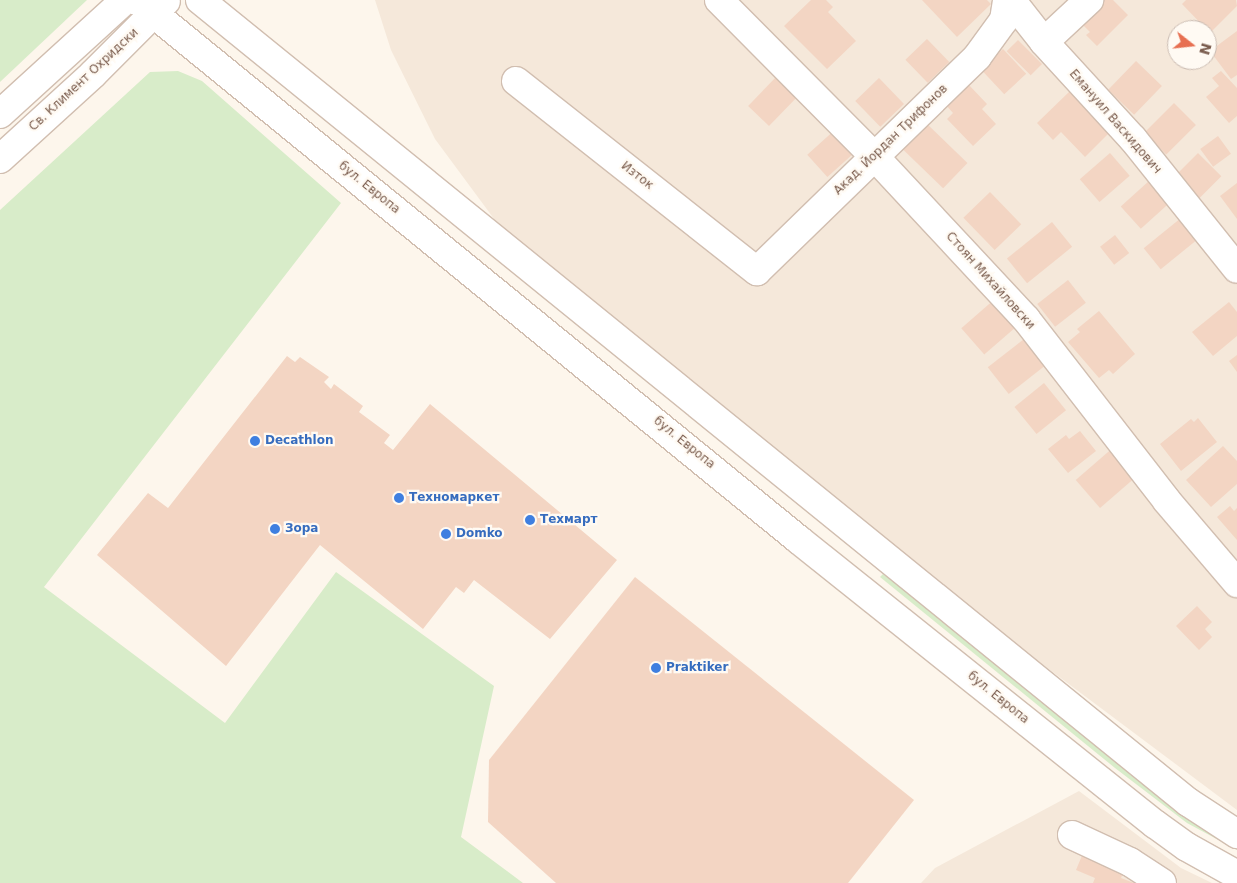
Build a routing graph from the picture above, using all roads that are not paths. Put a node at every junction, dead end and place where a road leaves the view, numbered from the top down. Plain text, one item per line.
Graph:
1 (125, 0) edge
2 (200, 0) edge
3 (719, 0) edge
4 (1007, 0) edge
5 (1011, 0) edge
6 (1089, 0) edge
7 (153, 5) edge
8 (1044, 42) junction
9 (516, 81) dead end
10 (0, 114) edge
11 (874, 156) junction
12 (0, 159) edge
13 (1237, 269) edge
14 (757, 271) joint
15 (1237, 583) edge
16 (1237, 834) edge
17 (1072, 835) dead end
18 (1237, 875) edge
19 (1162, 883) edge

1 - 10 street
2 - 16 street
3 - 11 street, Стоян Михайловски
4 - 11 street, Акад. Йордан Трифонов
5 - 8 street, Емануил Васкидович
6 - 8 street
7 - 12 street, Св. Климент Охридски
7 - 18 street, бул. Европа
8 - 13 street, Емануил Васкидович
9 - 14 street, Изток
11 - 14 street, Акад. Йордан Трифонов
11 - 15 street, Стоян Михайловски
17 - 19 street

